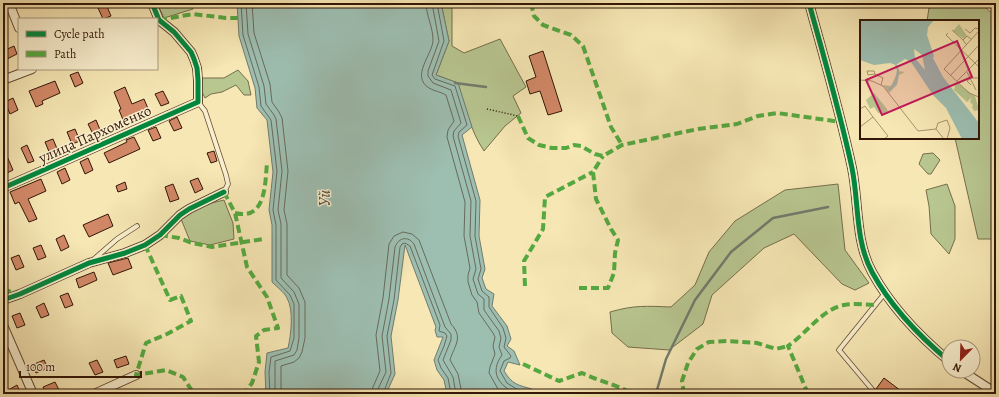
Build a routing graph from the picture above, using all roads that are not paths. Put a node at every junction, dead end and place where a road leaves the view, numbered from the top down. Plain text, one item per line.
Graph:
1 (8, 3) edge
2 (152, 3) edge
3 (809, 3) edge
4 (157, 18) edge
5 (158, 20) edge
6 (18, 26) edge
7 (24, 71) edge
8 (3, 80) edge
9 (198, 102) junction
10 (3, 188) edge
11 (224, 192) joint
12 (137, 226) dead end
13 (89, 263) junction
14 (885, 293) junction
15 (3, 300) edge
16 (3, 325) edge
17 (941, 354) edge
18 (136, 376) dead end
19 (974, 379) edge
20 (996, 393) edge
21 (33, 394) edge
22 (94, 394) edge
23 (876, 394) edge

1 - 6 street
2 - 4 street
3 - 14 street
5 - 9 street
7 - 8 street
9 - 10 street, улица Пархоменко
9 - 11 lane
11 - 13 street
12 - 13 lane
13 - 15 street
14 - 17 street
14 - 23 lane
16 - 21 street
18 - 22 street
19 - 20 street

